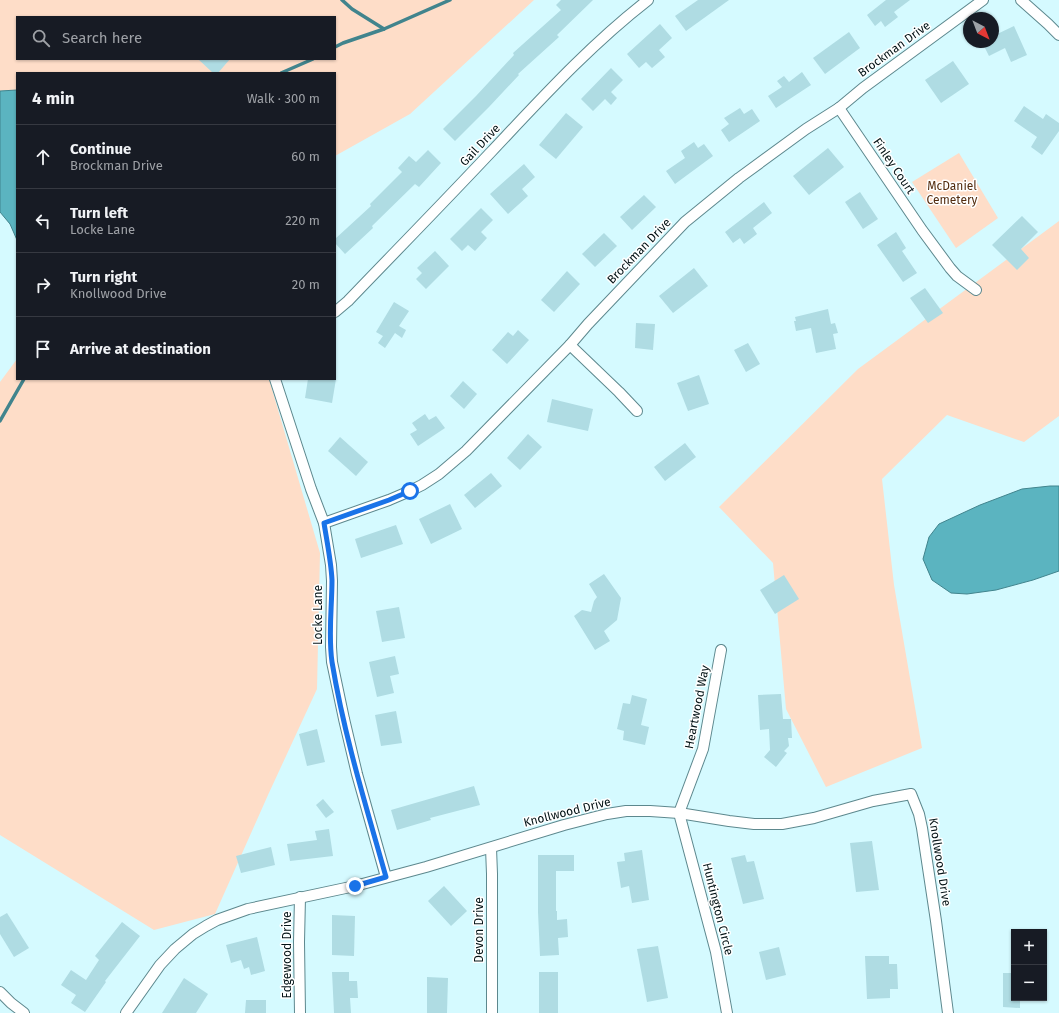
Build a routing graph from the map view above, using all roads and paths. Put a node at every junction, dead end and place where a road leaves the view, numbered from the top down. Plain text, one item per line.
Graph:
1 (648, 0) edge
2 (983, 0) edge
3 (1021, 0) edge
4 (1059, 35) edge
5 (839, 108) junction
6 (976, 290) dead end
7 (336, 311) edge
8 (570, 345) junction
9 (275, 380) edge
10 (637, 411) dead end
11 (324, 523) junction
12 (721, 650) dead end
13 (679, 813) junction
14 (491, 848) junction
15 (386, 877) junction
16 (300, 897) junction
17 (0, 992) edge
18 (24, 1013) edge
19 (126, 1013) edge
20 (300, 1013) edge
21 (492, 1013) edge
22 (727, 1013) edge
23 (948, 1013) edge

1 - 7 street, Gail Drive
2 - 5 street, Brockman Drive
3 - 4 street
5 - 6 street, Finley Court
5 - 8 street, Brockman Drive
8 - 10 street
8 - 11 street, Brockman Drive
9 - 11 street, Locke Lane
11 - 15 street, Locke Lane
12 - 13 street, Heartwood Way
13 - 14 street, Knollwood Drive
13 - 22 street, Huntington Circle
13 - 23 street, Knollwood Drive
14 - 15 street, Knollwood Drive
14 - 21 street, Devon Drive
15 - 16 street, Knollwood Drive
16 - 19 street, Knollwood Drive
16 - 20 street, Edgewood Drive
17 - 18 street

